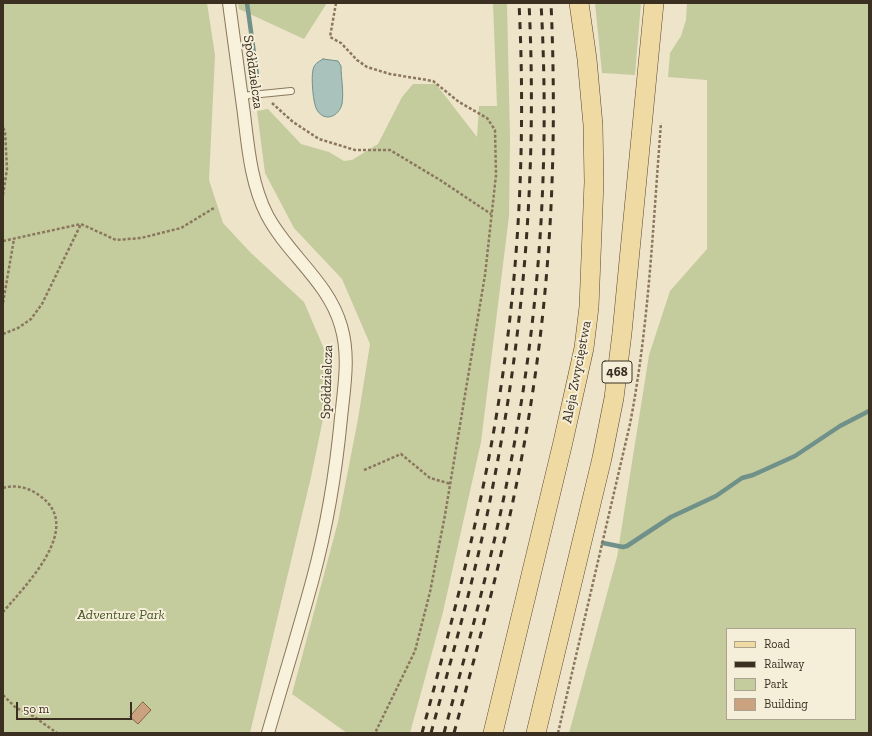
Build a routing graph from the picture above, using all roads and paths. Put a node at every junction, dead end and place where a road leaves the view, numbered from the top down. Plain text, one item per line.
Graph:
1 (229, 3) edge
2 (336, 3) edge
3 (579, 3) edge
4 (654, 3) edge
5 (291, 92) dead end
6 (263, 94) junction
7 (242, 96) junction
8 (3, 128) edge
9 (3, 195) edge
10 (214, 208) dead end
11 (491, 214) junction
12 (81, 224) junction
13 (14, 239) junction
14 (3, 241) edge
15 (3, 303) edge
16 (3, 334) edge
17 (364, 470) dead end
18 (451, 484) junction
19 (3, 488) edge
20 (3, 612) edge
21 (3, 695) edge
22 (58, 733) edge
23 (268, 733) edge
24 (375, 733) edge
25 (493, 733) edge
26 (536, 733) edge

1 - 7 street, Spółdzielcza
2 - 11 path
3 - 25 main road, Aleja Zwycięstwa / 468
4 - 26 main road, 468
5 - 6 lane
6 - 7 lane
6 - 11 path
7 - 23 street, Spółdzielcza
8 - 9 path
10 - 12 path
11 - 18 path
12 - 13 path
12 - 16 path
13 - 14 path
13 - 15 path
17 - 18 path
18 - 24 path
19 - 20 path
21 - 22 path

